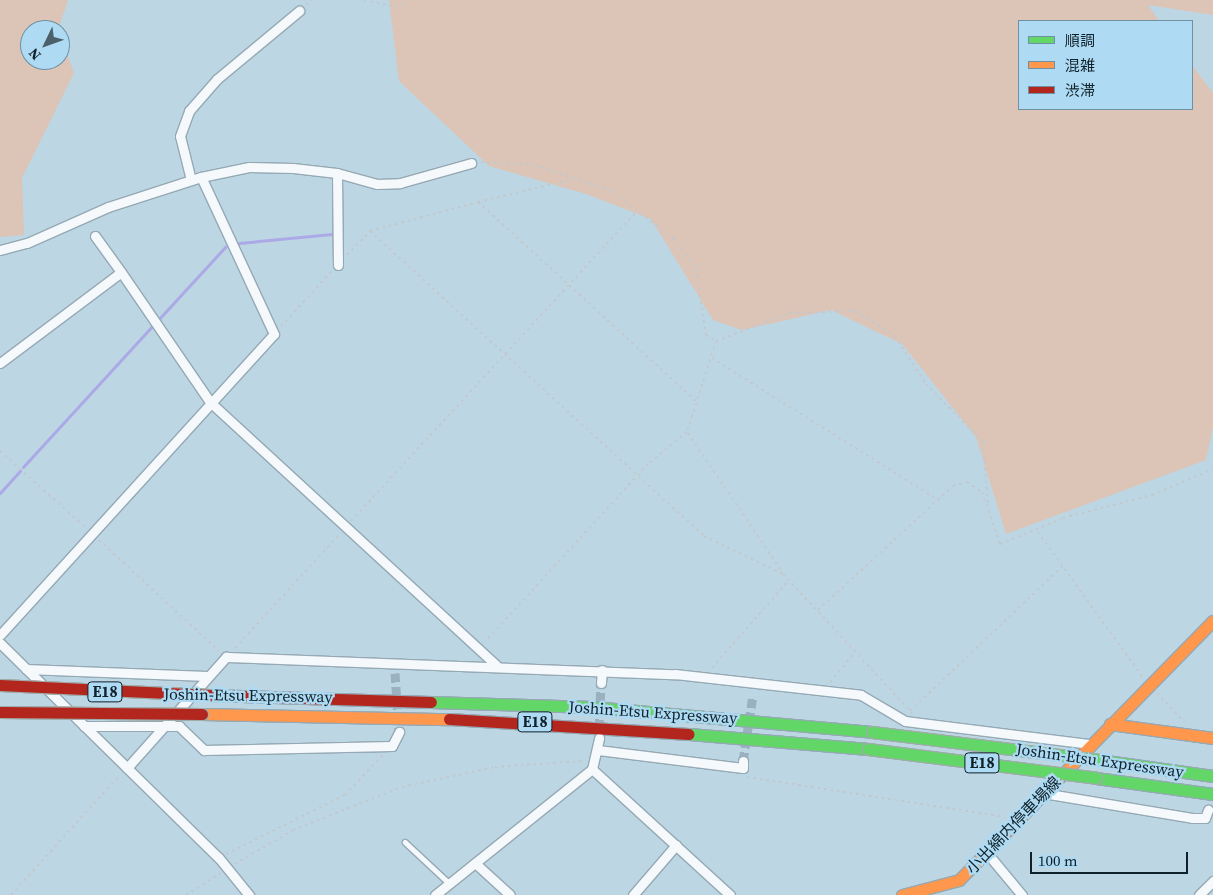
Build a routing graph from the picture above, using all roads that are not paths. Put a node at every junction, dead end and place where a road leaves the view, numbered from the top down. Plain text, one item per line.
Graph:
1 (299, 11) dead end
2 (471, 163) road end
3 (337, 173) junction
4 (201, 177) junction
5 (191, 180) junction
6 (95, 236) dead end
7 (0, 250) edge
8 (338, 265) road end
9 (121, 272) junction
10 (0, 363) edge
11 (210, 402) junction
12 (1213, 621) edge
13 (0, 635) edge
14 (0, 644) edge
15 (396, 663) junction
16 (496, 666) junction
17 (26, 670) junction
18 (602, 670) junction
19 (395, 674) tunnel mouth
20 (207, 676) junction
21 (601, 683) tunnel mouth
22 (0, 685) edge
23 (0, 712) edge
24 (1110, 724) junction
25 (84, 726) junction
26 (165, 726) junction
27 (399, 732) dead end
28 (599, 738) tunnel mouth
29 (1213, 738) edge
30 (1090, 744) junction
31 (598, 750) junction
32 (744, 761) dead end
33 (594, 765) junction
34 (127, 768) junction
35 (1213, 776) edge
36 (1043, 793) junction
37 (1213, 794) edge
38 (1208, 810) dead end
39 (405, 842) dead end
40 (676, 845) junction
41 (987, 853) junction
42 (475, 863) junction
43 (959, 880) junction
44 (1213, 881) edge
45 (449, 883) junction
46 (249, 895) edge
47 (435, 895) edge
48 (510, 895) edge
49 (633, 895) edge
50 (730, 895) edge
51 (902, 895) edge
52 (946, 895) edge
53 (1022, 895) edge
54 (1199, 895) edge

1 - 5 street
2 - 3 street
3 - 4 street
3 - 8 street
4 - 5 street
4 - 11 street
5 - 7 street
6 - 9 street
9 - 10 street
9 - 11 street
11 - 13 street
11 - 16 street
12 - 24 main road, 小出綿内停車場線
14 - 17 street
15 - 16 street
15 - 19 street
15 - 20 street
16 - 18 street
17 - 20 street
17 - 25 street
18 - 21 street
18 - 30 street
20 - 26 street
22 - 35 main road, Joshin-Etsu Expressway / E18, bridge
23 - 37 main road, Joshin-Etsu Expressway / E18, bridge
24 - 29 main road
24 - 30 main road, 小出綿内停車場線
25 - 26 street
25 - 34 street
26 - 27 street
26 - 34 street
28 - 31 street
30 - 36 main road, 小出綿内停車場線
31 - 32 street
31 - 33 street
33 - 40 street
33 - 42 street
34 - 46 street
36 - 38 street
36 - 41 main road, 小出綿内停車場線
39 - 45 lane
40 - 49 street
40 - 50 street
41 - 43 main road, 小出綿内停車場線
41 - 53 street
42 - 45 street
42 - 48 street
43 - 51 main road, 小出綿内停車場線
43 - 52 main road
44 - 54 street
45 - 47 street

